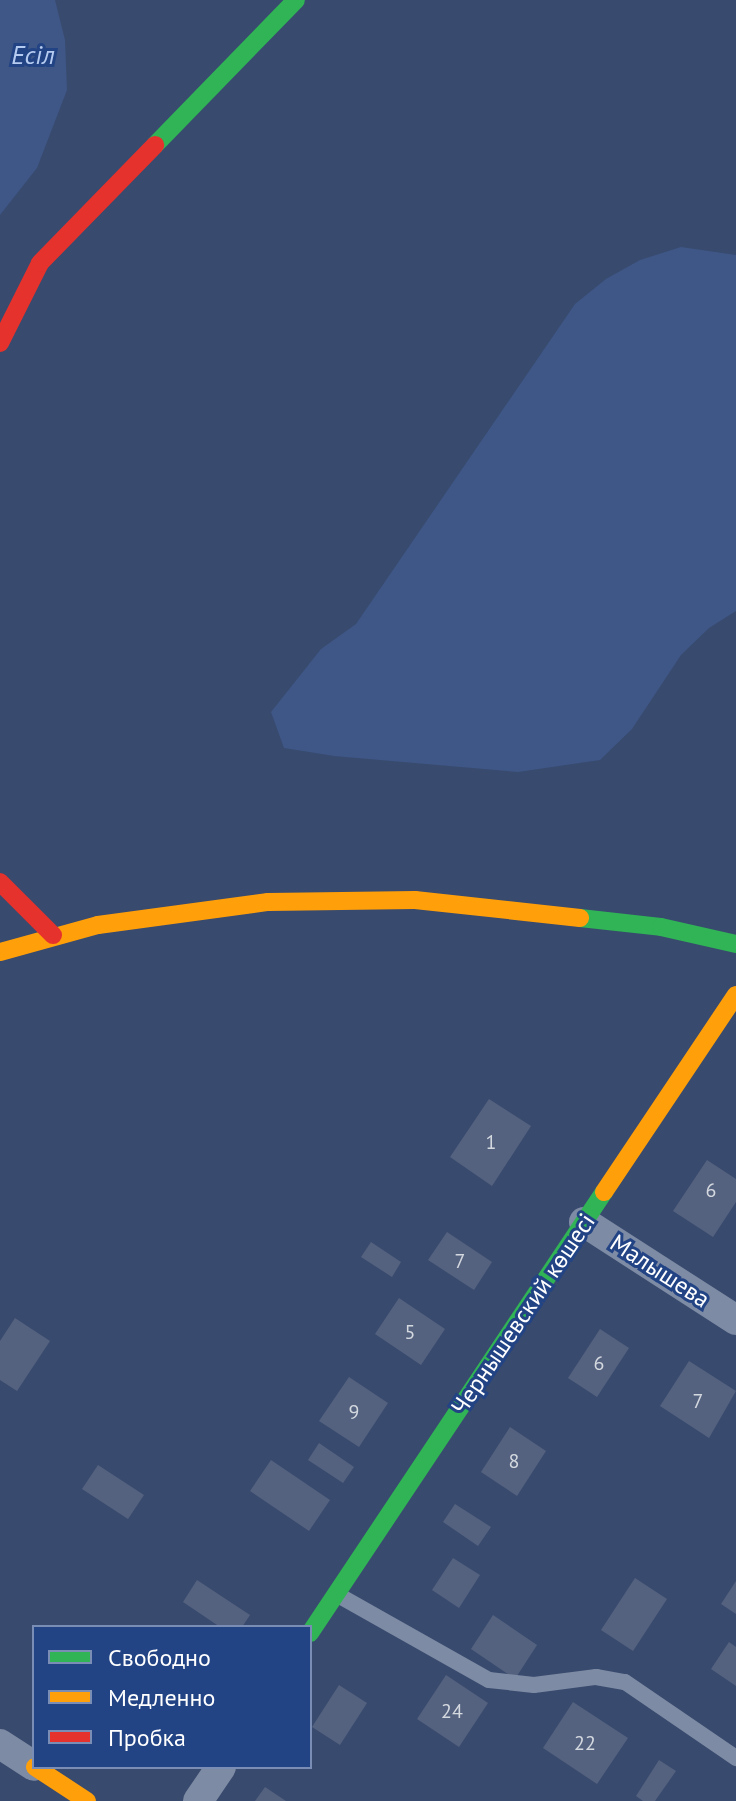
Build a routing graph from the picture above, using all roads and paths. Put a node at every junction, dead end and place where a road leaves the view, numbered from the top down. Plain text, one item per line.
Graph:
1 (296, 0) edge
2 (0, 343) edge
3 (0, 882) edge
4 (53, 935) junction
5 (736, 944) edge
6 (0, 952) edge
7 (736, 995) edge
8 (584, 1222) junction
9 (736, 1320) edge
10 (336, 1594) junction
11 (312, 1630) edge
12 (0, 1744) edge
13 (736, 1758) edge
14 (32, 1766) edge
15 (37, 1769) edge
16 (220, 1769) edge
17 (87, 1801) edge
18 (198, 1801) edge

1 - 2 main road
3 - 4 main road
4 - 5 main road
4 - 6 main road
7 - 8 main road, Чернышевский көшесі
8 - 9 street, Малышева
8 - 10 main road, Чернышевский көшесі
10 - 11 main road, Чернышевский көшесі
10 - 13 lane
12 - 14 street
15 - 17 main road
16 - 18 street

